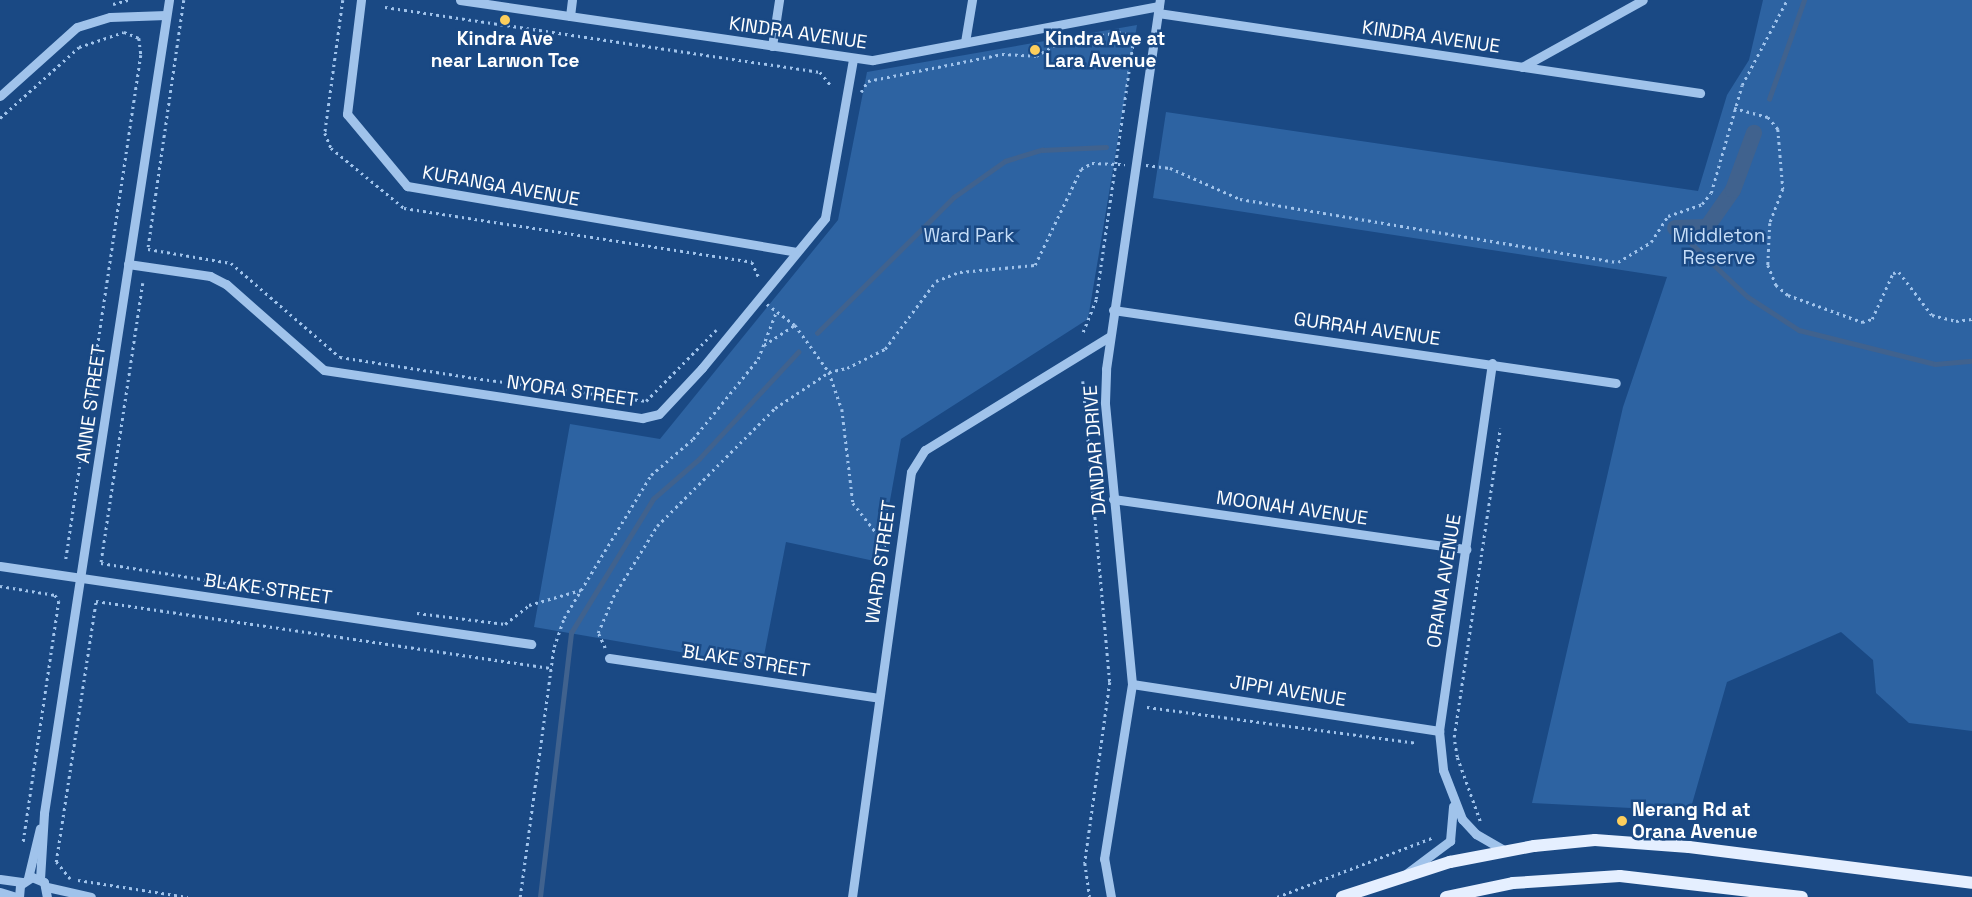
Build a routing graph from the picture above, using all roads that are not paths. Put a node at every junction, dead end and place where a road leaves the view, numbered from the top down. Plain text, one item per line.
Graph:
1 (169, 0) edge
2 (361, 0) edge
3 (460, 0) edge
4 (572, 0) edge
5 (779, 0) edge
6 (972, 0) edge
7 (1643, 0) edge
8 (1159, 6) edge
9 (166, 15) junction
10 (570, 16) junction
11 (965, 42) junction
12 (772, 46) junction
13 (853, 59) junction
14 (1522, 66) junction
15 (1700, 93) dead end
16 (0, 96) edge
17 (796, 252) junction
18 (128, 264) junction
19 (1113, 310) junction
20 (1109, 337) junction
21 (1492, 364) junction
22 (1616, 383) dead end
23 (1113, 499) junction
24 (1466, 549) junction
25 (0, 566) edge
26 (82, 578) junction
27 (531, 644) dead end
28 (609, 658) road end
29 (1132, 684) junction
30 (878, 698) junction
31 (1439, 731) junction
32 (1453, 803) junction
33 (44, 813) junction
34 (1506, 851) junction
35 (1406, 874) junction
36 (0, 879) edge
37 (40, 879) junction
38 (25, 880) junction
39 (1972, 883) edge
40 (47, 887) junction
41 (0, 892) edge
42 (18, 897) edge
43 (47, 897) edge
44 (91, 897) edge
45 (852, 897) edge
46 (1111, 897) edge
47 (1342, 897) edge
48 (1446, 897) edge
49 (1802, 897) edge

1 - 9 street, ANNE STREET
2 - 17 street, KURANGA AVENUE
3 - 10 street, KINDRA AVENUE
4 - 10 street
5 - 12 street
6 - 11 street
7 - 14 street
8 - 11 street, KINDRA AVENUE
8 - 14 street, KINDRA AVENUE
8 - 19 street, DANDAR DRIVE
9 - 16 street
9 - 18 street, ANNE STREET
10 - 12 street, KINDRA AVENUE
11 - 13 street, KINDRA AVENUE
12 - 13 street, KINDRA AVENUE
13 - 17 street, NYORA STREET
14 - 15 street, KINDRA AVENUE
17 - 18 street, NYORA STREET
18 - 26 street, ANNE STREET
19 - 20 street, DANDAR DRIVE
19 - 21 street, GURRAH AVENUE
20 - 23 street, DANDAR DRIVE
20 - 30 street, WARD STREET
21 - 22 street, GURRAH AVENUE
21 - 24 street, ORANA AVENUE
23 - 24 street, MOONAH AVENUE
23 - 29 street, DANDAR DRIVE
24 - 31 street, ORANA AVENUE
25 - 26 street, BLAKE STREET
26 - 27 street, BLAKE STREET
26 - 33 street, ANNE STREET
28 - 30 street, BLAKE STREET
29 - 31 street, JIPPI AVENUE
29 - 46 street, DANDAR DRIVE
30 - 45 street, WARD STREET
31 - 32 street, ORANA AVENUE
32 - 34 street, ORANA AVENUE
32 - 35 street, ORANA AVENUE
33 - 37 street, ANNE STREET
33 - 38 street, ANNE STREET
34 - 35 main road
34 - 39 main road
35 - 47 main road
36 - 38 street
37 - 38 street
37 - 40 street
38 - 42 street, ANNE STREET
40 - 43 street
40 - 44 street
41 - 42 street
48 - 49 main road

